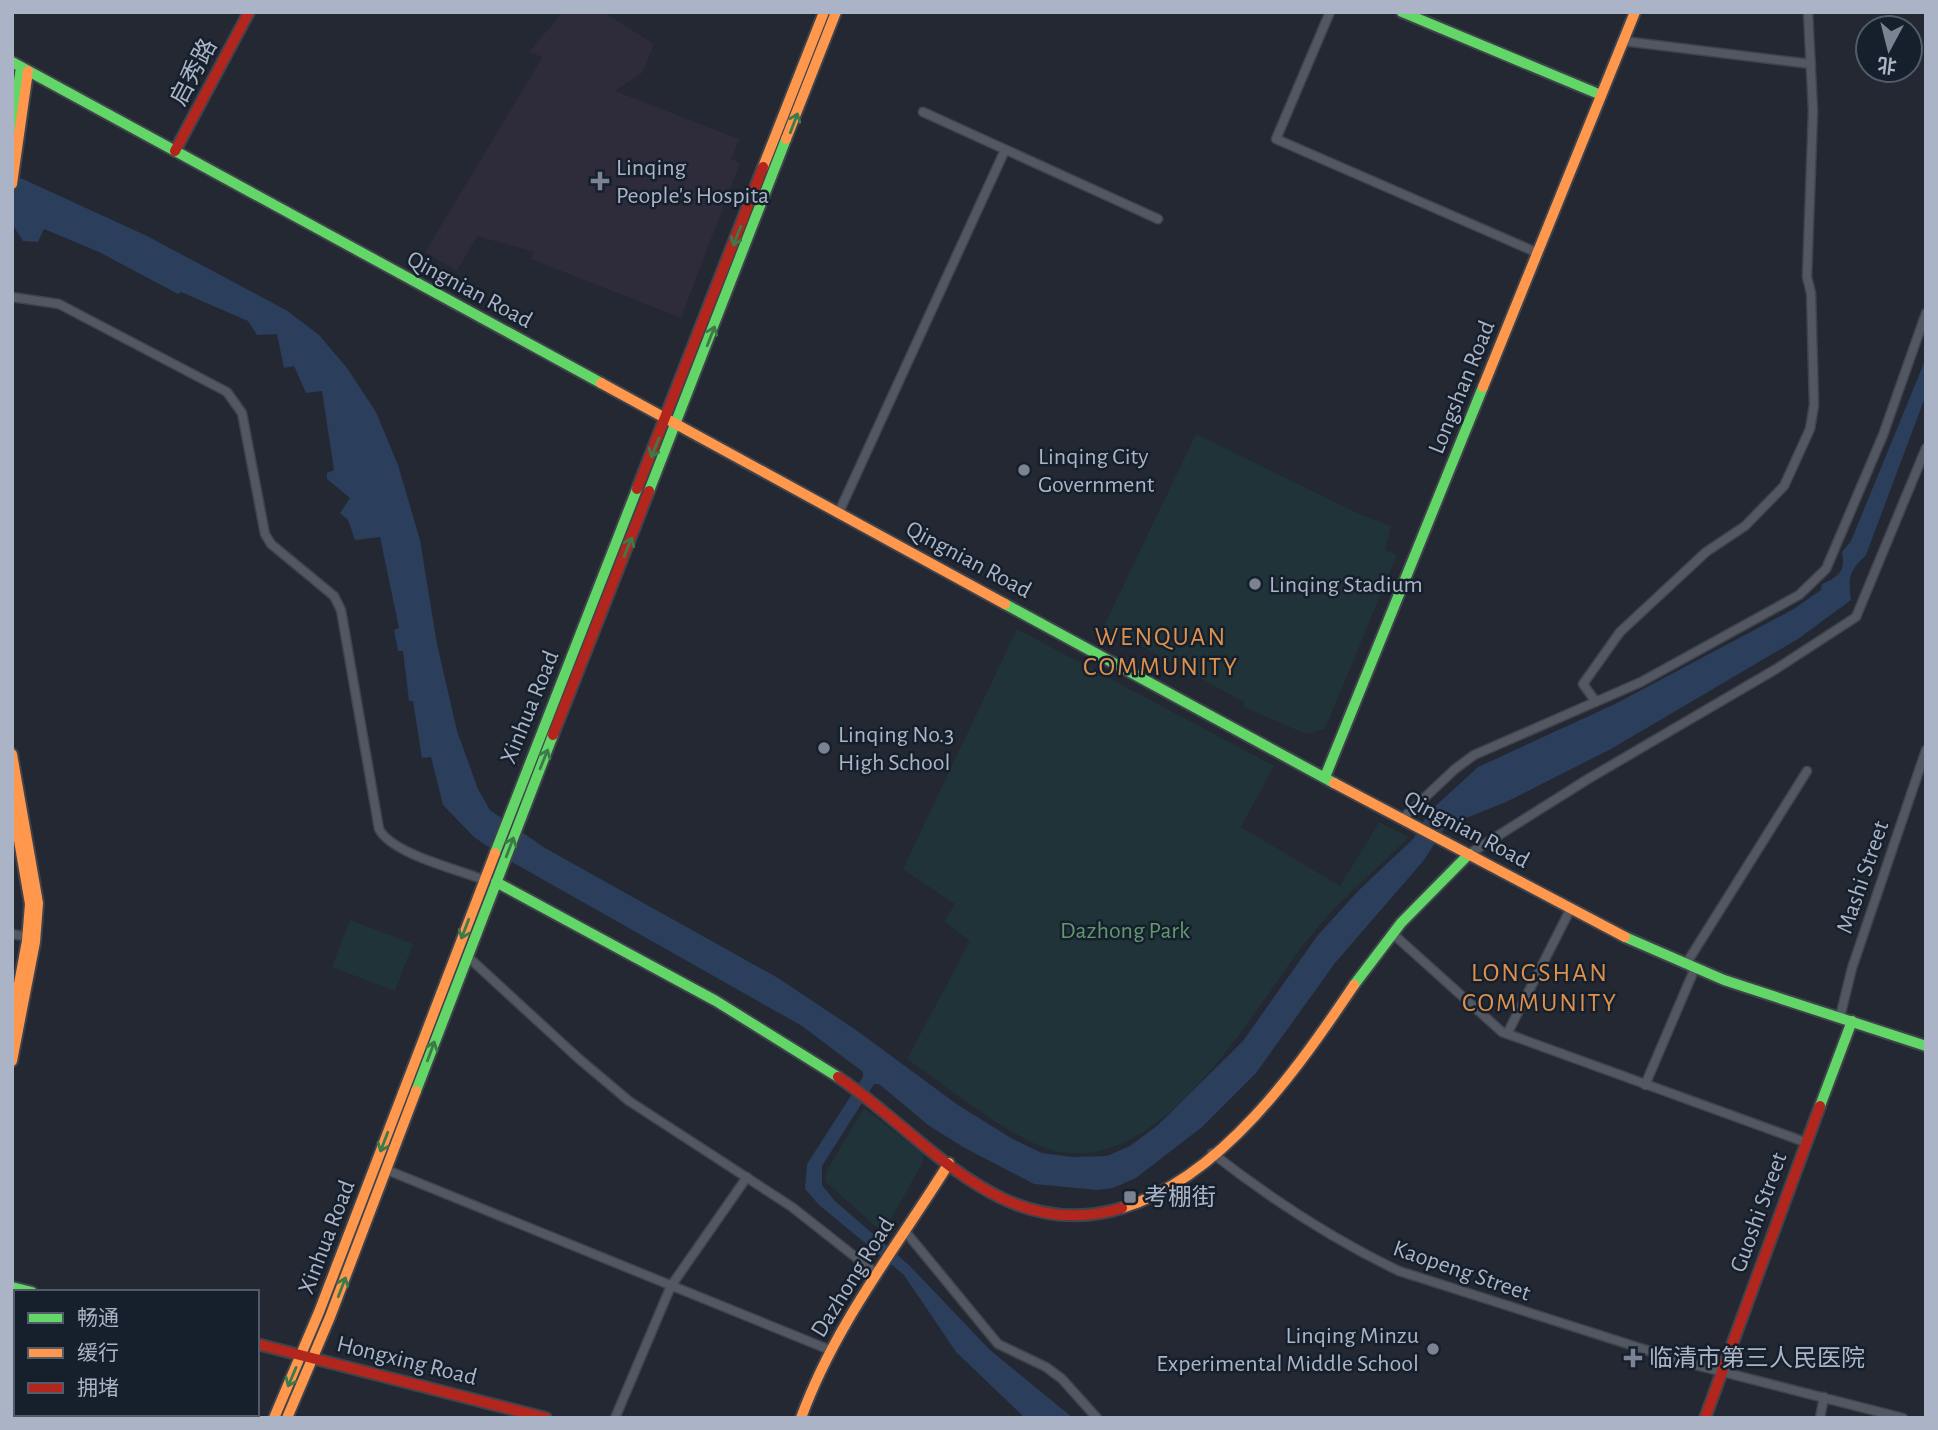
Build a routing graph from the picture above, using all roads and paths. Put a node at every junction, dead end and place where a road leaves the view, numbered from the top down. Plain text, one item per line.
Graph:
1 (249, 12) edge
2 (824, 12) edge
3 (836, 12) edge
4 (1330, 12) edge
5 (1402, 12) edge
6 (1635, 12) edge
7 (1808, 12) edge
8 (1623, 41) junction
9 (1811, 64) junction
10 (21, 67) edge
11 (1601, 95) junction
12 (923, 112) dead end
13 (12, 129) edge
14 (1005, 150) junction
15 (175, 151) junction
16 (12, 184) edge
17 (1158, 219) dead end
18 (1538, 253) junction
19 (12, 297) edge
20 (1926, 313) edge
21 (666, 419) junction
22 (677, 425) junction
23 (1926, 448) edge
24 (839, 512) junction
25 (1596, 702) junction
26 (1926, 750) edge
27 (12, 754) edge
28 (1807, 771) dead end
29 (1325, 778) junction
30 (12, 800) edge
31 (1402, 819) junction
32 (514, 820) junction
33 (1469, 854) junction
34 (492, 875) junction
35 (1571, 908) junction
36 (1392, 933) junction
37 (12, 934) edge
38 (28, 937) junction
39 (467, 956) junction
40 (1691, 966) junction
41 (1846, 1019) junction
42 (12, 1021) edge
43 (1507, 1034) junction
44 (1926, 1046) edge
45 (12, 1061) edge
46 (1645, 1085) junction
47 (1805, 1142) junction
48 (1212, 1153) junction
49 (949, 1163) junction
50 (387, 1170) junction
51 (747, 1177) junction
52 (905, 1231) junction
53 (877, 1274) junction
54 (671, 1286) junction
55 (259, 1344) edge
56 (830, 1350) junction
57 (301, 1355) junction
58 (313, 1358) junction
59 (1722, 1371) junction
60 (1824, 1397) junction
61 (274, 1418) edge
62 (287, 1418) edge
63 (546, 1418) edge
64 (615, 1418) edge
65 (801, 1418) edge
66 (1097, 1418) edge
67 (1705, 1418) edge
68 (1820, 1418) edge
69 (1903, 1418) edge

1 - 15 street, 启秀路
2 -> 21 street, Xinhua Road
22 -> 3 street, Xinhua Road
4 - 18 street
5 - 11 street
6 - 8 street, Longshan Road
7 - 9 street
8 - 9 street
8 - 11 street, Longshan Road
9 - 25 street
10 - 13 street
10 - 15 street, Qingnian Road
10 - 16 street
11 - 18 street, Longshan Road
12 - 14 street
14 - 17 street
14 - 24 street
15 - 21 street, Qingnian Road
18 - 29 street, Longshan Road
19 - 34 street
20 - 25 street
21 - 22 street, Qingnian Road
21 -> 32 street, Xinhua Road
22 - 24 street, Qingnian Road
32 -> 22 street, Xinhua Road
23 - 33 street
24 - 29 street, Qingnian Road
25 - 31 street
26 - 41 street, Mashi Street
27 - 45 street
28 - 40 street
29 - 31 street, Qingnian Road
30 - 38 street
31 - 33 street, Qingnian Road
32 - 34 street, Xinhua Road
33 - 35 street, Qingnian Road
33 - 36 street
34 - 39 street, Xinhua Road
34 - 49 street
34 -> 57 street, Xinhua Road
35 - 40 street, Qingnian Road
35 - 43 street
36 - 43 street
36 - 48 street
37 - 38 street
38 - 42 street
50 -> 39 street, Xinhua Road
39 - 51 street
40 - 41 street, Qingnian Road
40 - 46 street
41 - 44 street, Qingnian Road
41 - 47 street, Guoshi Street
43 - 46 street
46 - 47 street
47 - 59 street, Guoshi Street
48 - 49 street
48 - 59 street, Kaopeng Street
49 - 52 street, Dazhong Road
50 - 54 street
58 -> 50 street, Xinhua Road
51 - 53 street
51 - 54 street
52 - 53 street, Dazhong Road
52 - 66 street
53 - 56 street, Dazhong Road
54 - 56 street
54 - 64 street
55 - 57 street, Hongxing Road
56 - 65 street, Dazhong Road
57 - 58 street, Hongxing Road
57 -> 61 street, Xinhua Road
58 - 62 street, Xinhua Road
58 - 63 street, Hongxing Road
59 - 60 street, Kaopeng Street
59 - 67 street, Guoshi Street
60 - 68 street
60 - 69 street, Kaopeng Street

